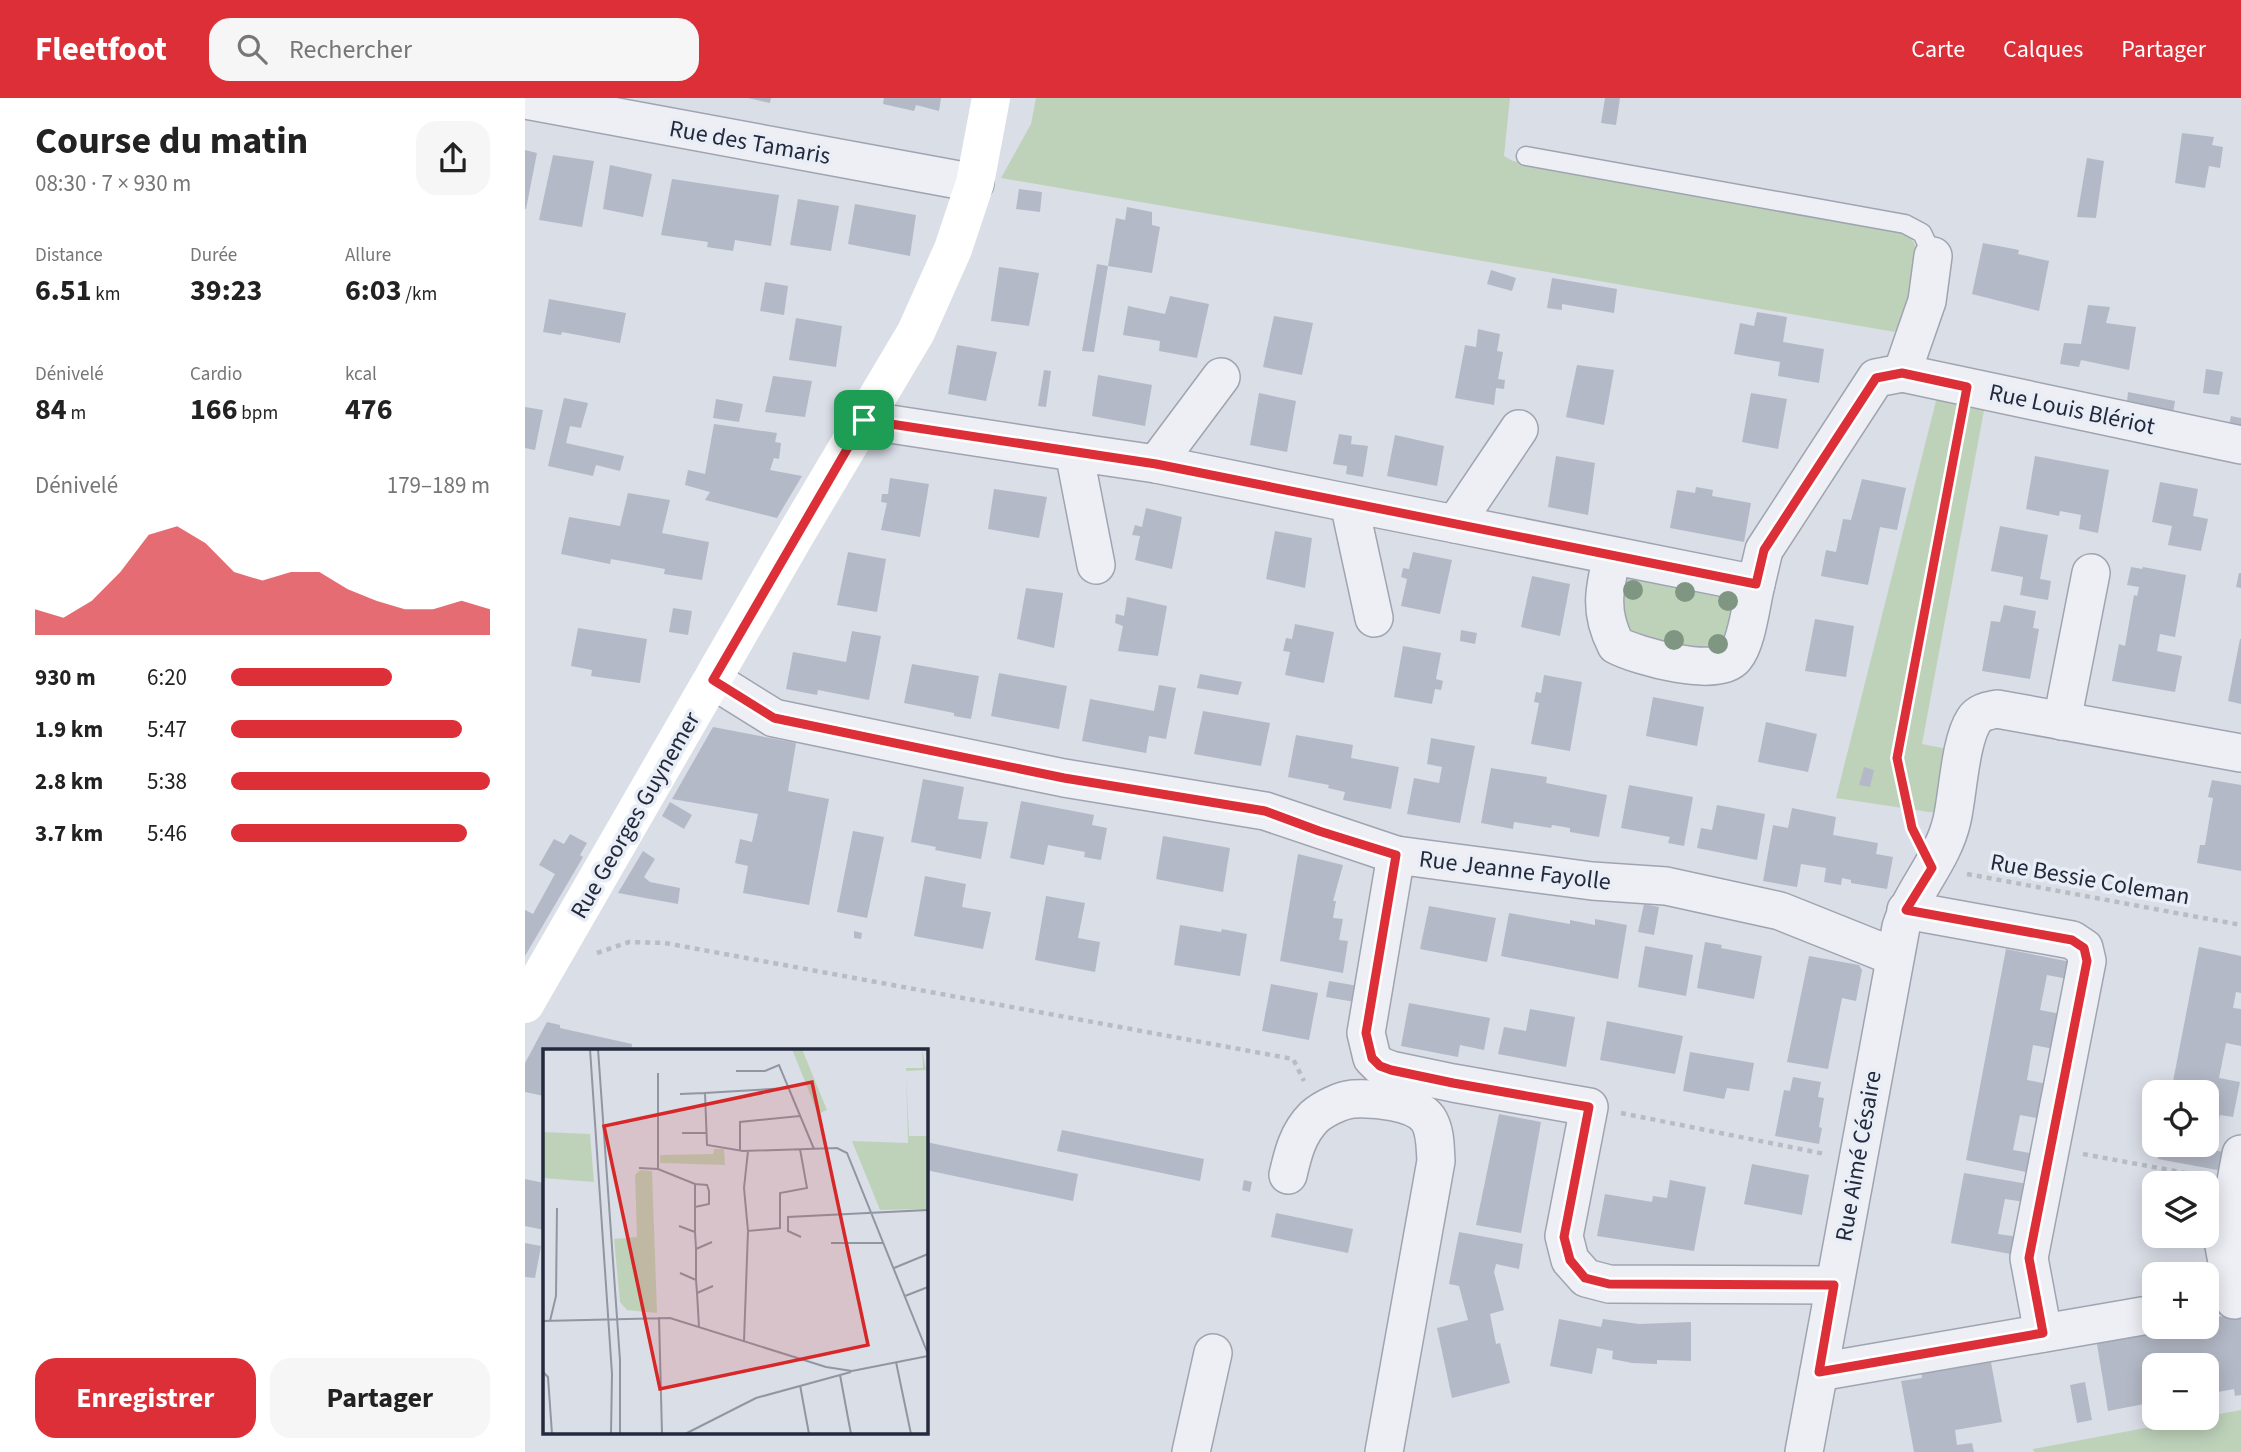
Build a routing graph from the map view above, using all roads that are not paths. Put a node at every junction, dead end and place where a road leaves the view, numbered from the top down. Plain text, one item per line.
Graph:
1 (991, 98) edge
2 (525, 100) edge
3 (1526, 156) dead end
4 (975, 183) junction
5 (1933, 256) joint
6 (1902, 373) junction
7 (1221, 377) dead end
8 (864, 420) junction
9 (1519, 429) dead end
10 (2241, 445) edge
11 (1074, 452) junction
12 (1156, 464) junction
13 (1349, 503) junction
14 (1455, 524) junction
15 (1612, 556) junction
16 (1096, 565) dead end
17 (2091, 573) dead end
18 (1756, 584) junction
19 (1374, 618) dead end
20 (713, 680) junction
21 (2062, 721) junction
22 (2241, 753) edge
23 (1396, 855) junction
24 (1906, 910) junction
25 (1895, 957) junction
26 (525, 1004) edge
27 (2238, 1168) edge
28 (1288, 1175) dead end
29 (1834, 1285) junction
30 (2227, 1301) edge
31 (2142, 1316) edge
32 (2043, 1333) junction
33 (1213, 1353) dead end
34 (1819, 1372) junction
35 (1191, 1452) edge
36 (1384, 1452) edge
37 (1804, 1452) edge

1 - 4 street, Rue Georges Guynemer
2 - 4 street, Rue des Tamaris
3 - 5 lane
4 - 8 street, Rue Georges Guynemer
5 - 6 street
6 - 10 street, Rue Louis Blériot
6 - 18 street
7 - 12 street
8 - 11 street
8 - 20 street, Rue Georges Guynemer
9 - 14 street
11 - 12 street
11 - 16 street
12 - 13 street
13 - 14 street
13 - 19 street
14 - 15 street
15 - 18 street
15 - 18 street
17 - 21 street
20 - 23 street
20 - 26 street, Rue Georges Guynemer
21 - 22 street
21 - 24 street, Rue Aimé Césaire
23 - 25 street, Rue Jeanne Fayolle
23 - 29 street, Rue Jeanne Fayolle
24 - 25 street, Rue Aimé Césaire
24 - 32 street
25 - 29 street, Rue Aimé Césaire
27 - 30 street
28 - 36 street
29 - 34 street, Rue Aimé Césaire
31 - 32 street
32 - 34 street
33 - 35 street
34 - 37 street, Rue Aimé Césaire

